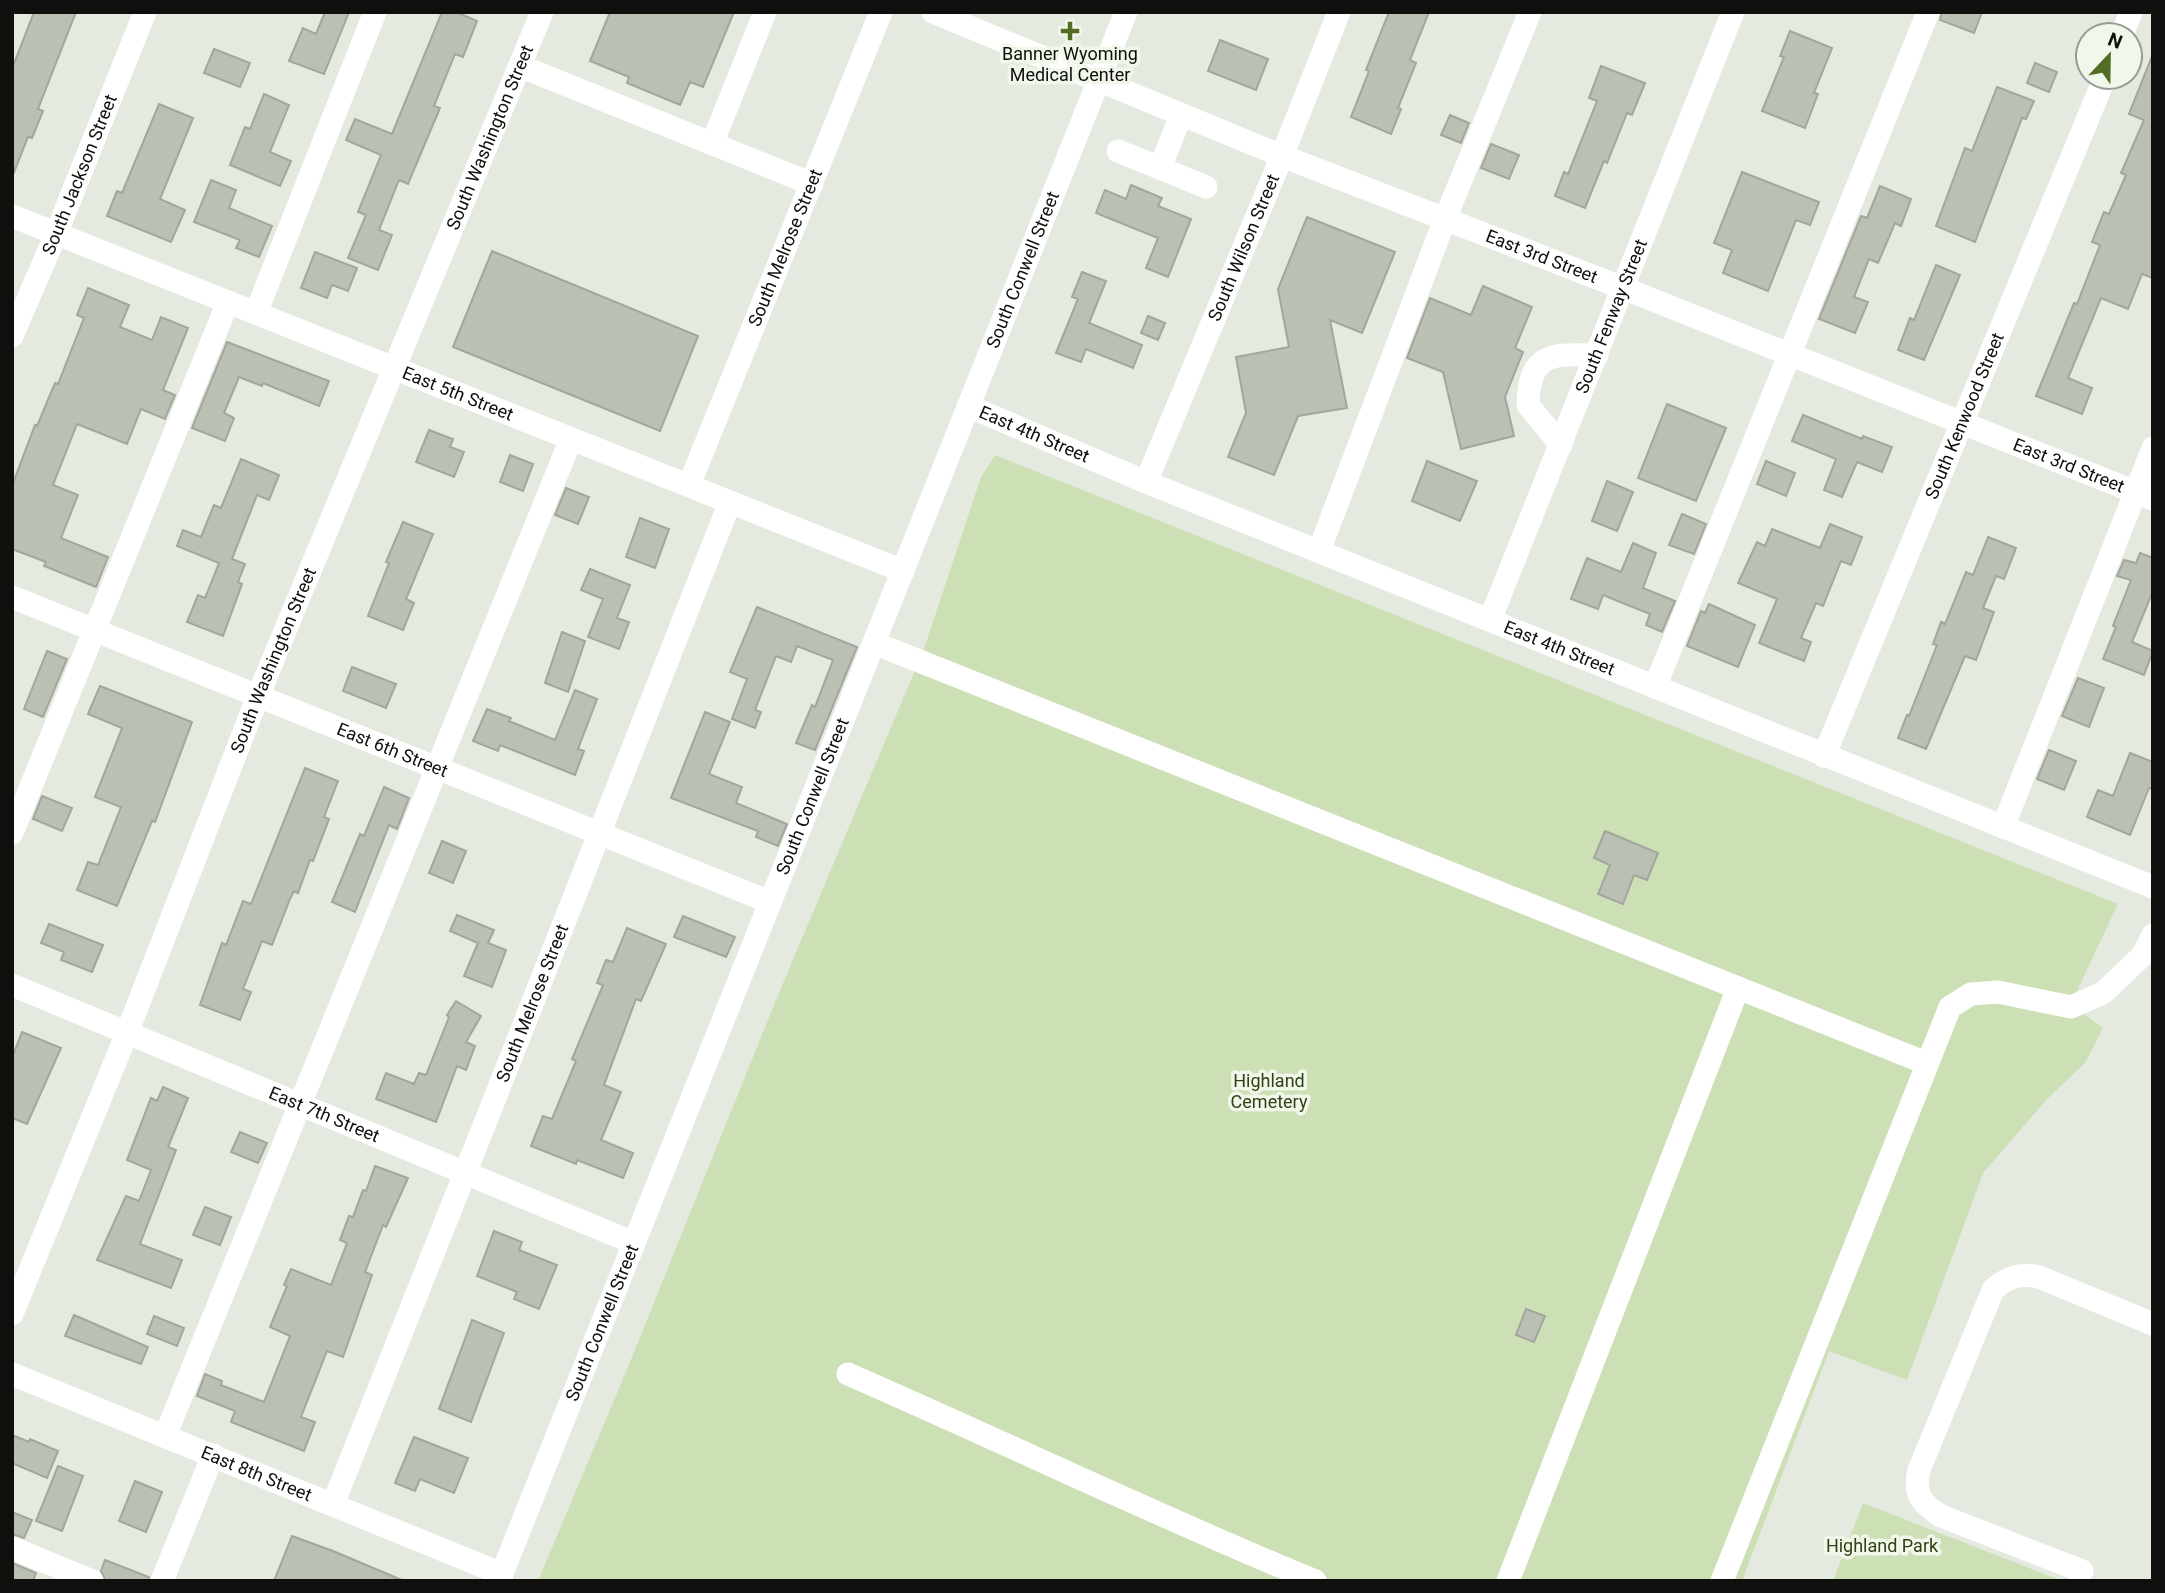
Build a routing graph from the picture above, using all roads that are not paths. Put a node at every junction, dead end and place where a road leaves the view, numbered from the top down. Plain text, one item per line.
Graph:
1 (145, 12) edge
2 (375, 12) edge
3 (542, 12) edge
4 (765, 12) edge
5 (881, 12) edge
6 (933, 12) edge
7 (1126, 12) edge
8 (1339, 12) edge
9 (1530, 12) edge
10 (1733, 12) edge
11 (1928, 12) edge
12 (520, 66) junction
13 (1098, 81) junction
14 (2099, 91) edge
15 (1181, 115) junction
16 (712, 144) junction
17 (1118, 151) dead end
18 (1282, 156) junction
19 (1160, 168) junction
20 (811, 184) junction
21 (1206, 187) dead end
22 (12, 216) edge
23 (1446, 219) junction
24 (56, 234) junction
25 (1623, 288) junction
26 (228, 302) junction
27 (256, 313) junction
28 (12, 336) edge
29 (1597, 355) junction
30 (1789, 356) junction
31 (395, 369) junction
32 (968, 406) junction
33 (1962, 423) junction
34 (571, 439) junction
35 (1560, 445) junction
36 (2153, 448) edge
37 (1146, 482) junction
38 (689, 485) junction
39 (2144, 495) edge
40 (730, 502) junction
41 (1319, 551) junction
42 (903, 571) junction
43 (12, 597) edge
44 (1490, 620) junction
45 (94, 630) junction
46 (874, 643) junction
47 (1655, 687) junction
48 (258, 696) junction
49 (1824, 756) junction
50 (437, 768) junction
51 (2003, 827) junction
52 (598, 832) junction
53 (12, 833) edge
54 (2153, 887) edge
55 (770, 902) junction
56 (2153, 935) edge
57 (12, 985) edge
58 (1738, 988) junction
59 (127, 1033) junction
60 (1926, 1063) junction
61 (299, 1104) junction
62 (467, 1174) junction
63 (634, 1243) junction
64 (12, 1314) edge
65 (2153, 1324) edge
66 (12, 1374) edge
67 (848, 1374) dead end
68 (165, 1436) junction
69 (213, 1455) junction
70 (333, 1504) junction
71 (12, 1548) edge
72 (2082, 1571) dead end
73 (500, 1577) edge
74 (92, 1581) edge
75 (162, 1581) edge
76 (1315, 1581) edge
77 (1508, 1581) edge
78 (1722, 1581) edge

1 - 24 street, South Jackson Street
2 - 27 street
3 - 12 street, South Washington Street
4 - 16 street
5 - 20 street, South Melrose Street
6 - 13 street, East 3rd Street
7 - 13 street, South Conwell Street
8 - 18 street, South Wilson Street
9 - 23 street
10 - 25 street, South Fenway Street
11 - 30 street
12 - 16 street
12 - 31 street, South Washington Street
13 - 15 street, East 3rd Street
13 - 32 street, South Conwell Street
14 - 33 street, South Kenwood Street
15 - 18 street, East 3rd Street
15 - 19 street
16 - 20 street
17 - 19 street
18 - 23 street, East 3rd Street
18 - 37 street, South Wilson Street
19 - 21 street
20 - 38 street, South Melrose Street
22 - 24 street, East 5th Street
23 - 25 street, East 3rd Street
23 - 41 street
24 - 26 street, East 5th Street
24 - 28 street, South Jackson Street
25 - 29 street, South Fenway Street
25 - 30 street, East 3rd Street
26 - 27 street, East 5th Street
26 - 45 street
27 - 31 street, East 5th Street
29 - 35 street, South Fenway Street
29 - 35 street
30 - 33 street, East 3rd Street
30 - 47 street
31 - 34 street, East 5th Street
31 - 48 street, South Washington Street
32 - 37 street, East 4th Street
32 - 42 street, South Conwell Street
33 - 39 street, East 3rd Street
33 - 49 street, South Kenwood Street
34 - 38 street, East 5th Street
34 - 50 street
35 - 44 street, South Fenway Street
36 - 39 street
37 - 41 street, East 4th Street
38 - 40 street, East 5th Street
39 - 51 street
40 - 42 street, East 5th Street
40 - 52 street, South Melrose Street
41 - 44 street, East 4th Street
42 - 46 street, South Conwell Street
43 - 45 street, East 6th Street
44 - 47 street, East 4th Street
45 - 48 street, East 6th Street
45 - 53 street
46 - 55 street, South Conwell Street
46 - 58 street
47 - 49 street, East 4th Street
48 - 50 street, East 6th Street
48 - 59 street, South Washington Street
49 - 51 street, East 4th Street
50 - 52 street, East 6th Street
50 - 61 street
51 - 54 street, East 4th Street
52 - 55 street, East 6th Street
52 - 62 street, South Melrose Street
55 - 63 street, South Conwell Street
56 - 60 street
57 - 59 street, East 7th Street
58 - 60 street
58 - 77 street
59 - 61 street, East 7th Street
59 - 64 street, South Washington Street
60 - 78 street
61 - 62 street, East 7th Street
61 - 68 street
62 - 63 street, East 7th Street
62 - 70 street, South Melrose Street
63 - 73 street, South Conwell Street
65 - 72 street
66 - 68 street, East 8th Street
67 - 76 street
68 - 69 street, East 8th Street
69 - 70 street, East 8th Street
69 - 75 street
70 - 73 street, East 8th Street
71 - 74 street

